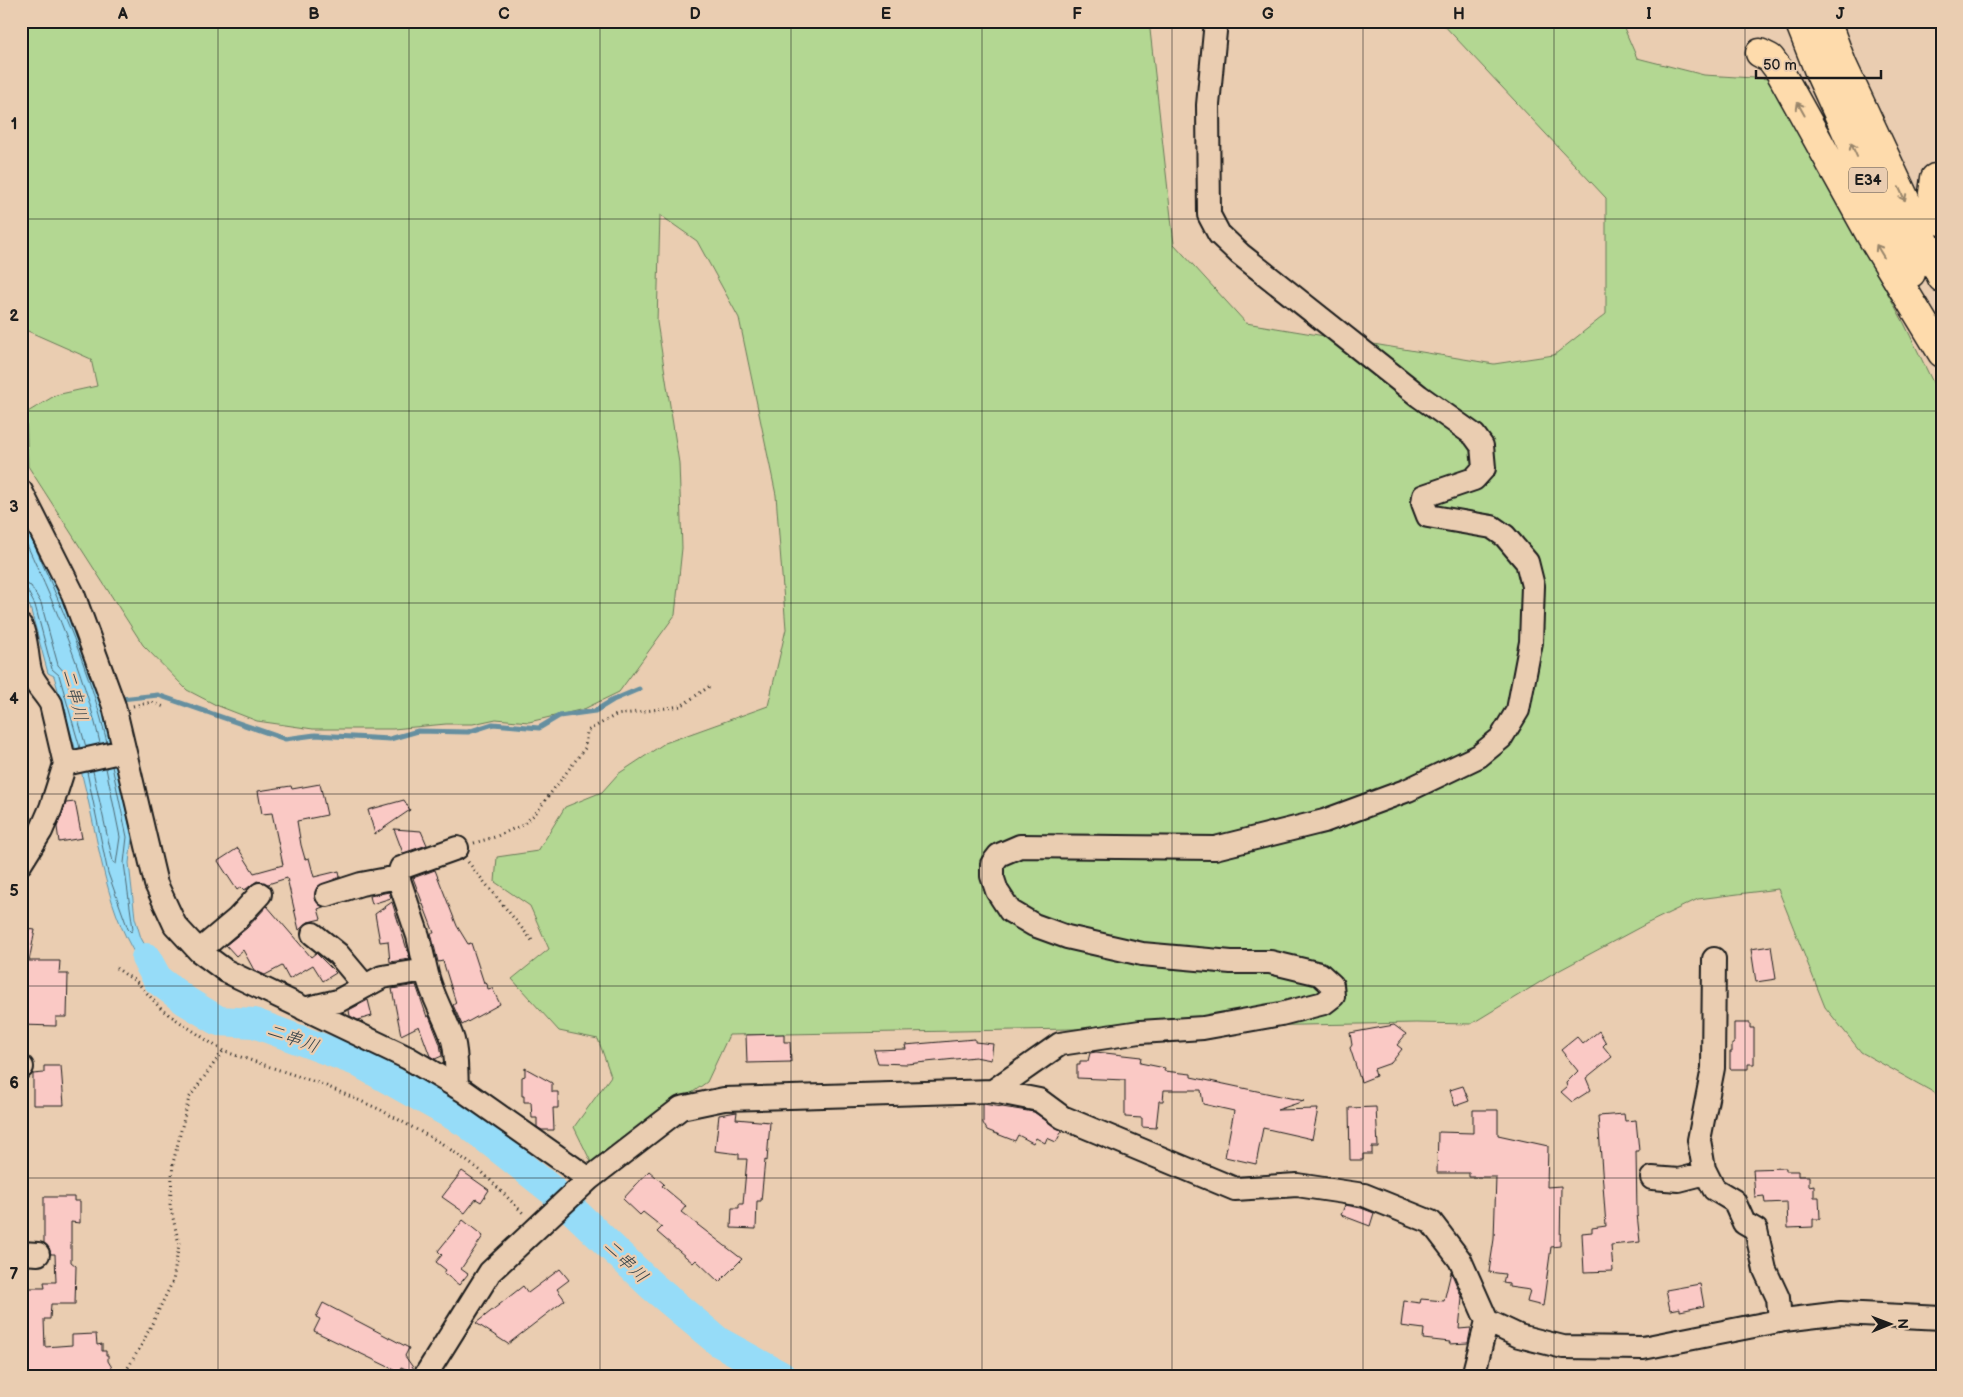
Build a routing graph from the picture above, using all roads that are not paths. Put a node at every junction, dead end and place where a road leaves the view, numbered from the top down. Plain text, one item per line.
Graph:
1 (1216, 21) edge
2 (1799, 21) edge
3 (1826, 21) edge
4 (1760, 53) dead end
5 (1935, 178) dead end
6 (1942, 221) edge
7 (1942, 278) edge
8 (1942, 337) edge
9 (1942, 353) edge
10 (21, 491) edge
11 (21, 626) edge
12 (124, 751) junction
13 (65, 764) junction
14 (457, 848) road end
15 (21, 863) edge
16 (398, 877) junction
17 (260, 894) dead end
18 (327, 895) dead end
19 (313, 934) dead end
20 (199, 951) junction
21 (1714, 959) dead end
22 (426, 970) junction
23 (364, 985) junction
24 (304, 1009) junction
25 (457, 1087) junction
26 (993, 1091) junction
27 (1706, 1173) junction
28 (1652, 1178) dead end
29 (588, 1179) junction
30 (1942, 1318) edge
31 (1487, 1321) junction
32 (1780, 1321) junction
33 (425, 1376) edge
34 (1473, 1376) edge

1 - 26 street
8 -> 2 highway, E34
3 -> 7 highway, E34
9 -> 4 highway
5 - 6 highway
10 - 12 street
11 - 13 street
12 - 13 street
12 - 20 street
13 - 15 street
14 - 16 street
16 - 18 street
16 - 22 street
17 - 20 street
19 - 23 street
20 - 24 street
21 - 27 street
22 - 23 street
22 - 25 street
23 - 24 street
24 - 25 street
25 - 29 street
26 - 29 street
26 - 31 street
27 - 28 street
27 - 32 street
29 - 33 street
30 - 32 street
31 - 32 street
31 - 34 street

